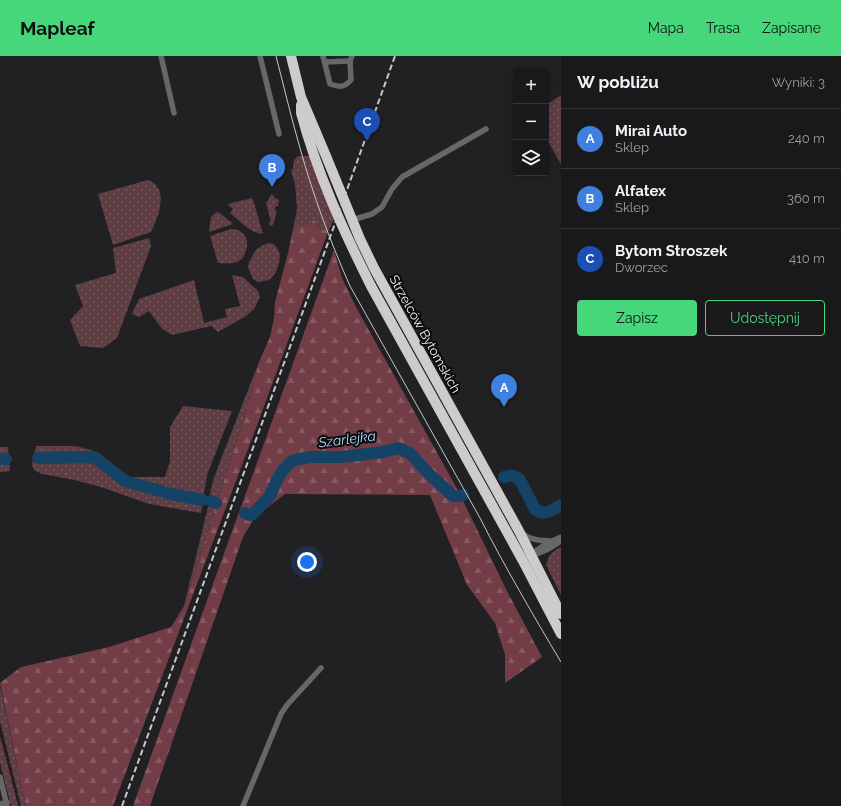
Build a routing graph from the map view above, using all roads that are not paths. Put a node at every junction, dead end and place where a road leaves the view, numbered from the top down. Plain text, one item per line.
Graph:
1 (161, 56) edge
2 (260, 56) edge
3 (291, 56) edge
4 (324, 56) edge
5 (351, 59) edge
6 (325, 62) junction
7 (301, 97) junction
8 (174, 113) dead end
9 (486, 129) dead end
10 (279, 134) dead end
11 (352, 220) junction
12 (519, 531) junction
13 (561, 537) edge
14 (553, 541) junction
15 (561, 541) edge
16 (513, 544) junction
17 (545, 551) junction
18 (531, 554) junction
19 (536, 575) junction
20 (561, 614) edge
21 (561, 634) edge
22 (321, 668) dead end
23 (0, 776) edge
24 (0, 804) edge
25 (7, 804) edge
26 (243, 806) edge

1 - 8 street
2 - 10 street
3 - 7 highway, Strzelców Bytomskich
4 - 6 street
5 - 6 street
5 - 6 street
7 - 11 highway, Strzelców Bytomskich
7 - 16 highway, Strzelców Bytomskich
9 - 11 street
11 - 12 highway, Strzelców Bytomskich
12 - 14 street
12 - 18 highway, Strzelców Bytomskich
13 - 14 street
14 - 18 street
15 - 17 street
16 - 18 street
16 - 19 highway, Strzelców Bytomskich
17 - 18 street
17 - 19 street
18 - 19 highway, Strzelców Bytomskich
19 - 20 highway, Strzelców Bytomskich
19 - 21 highway, Strzelców Bytomskich
22 - 26 street
23 - 25 street
24 - 25 street

